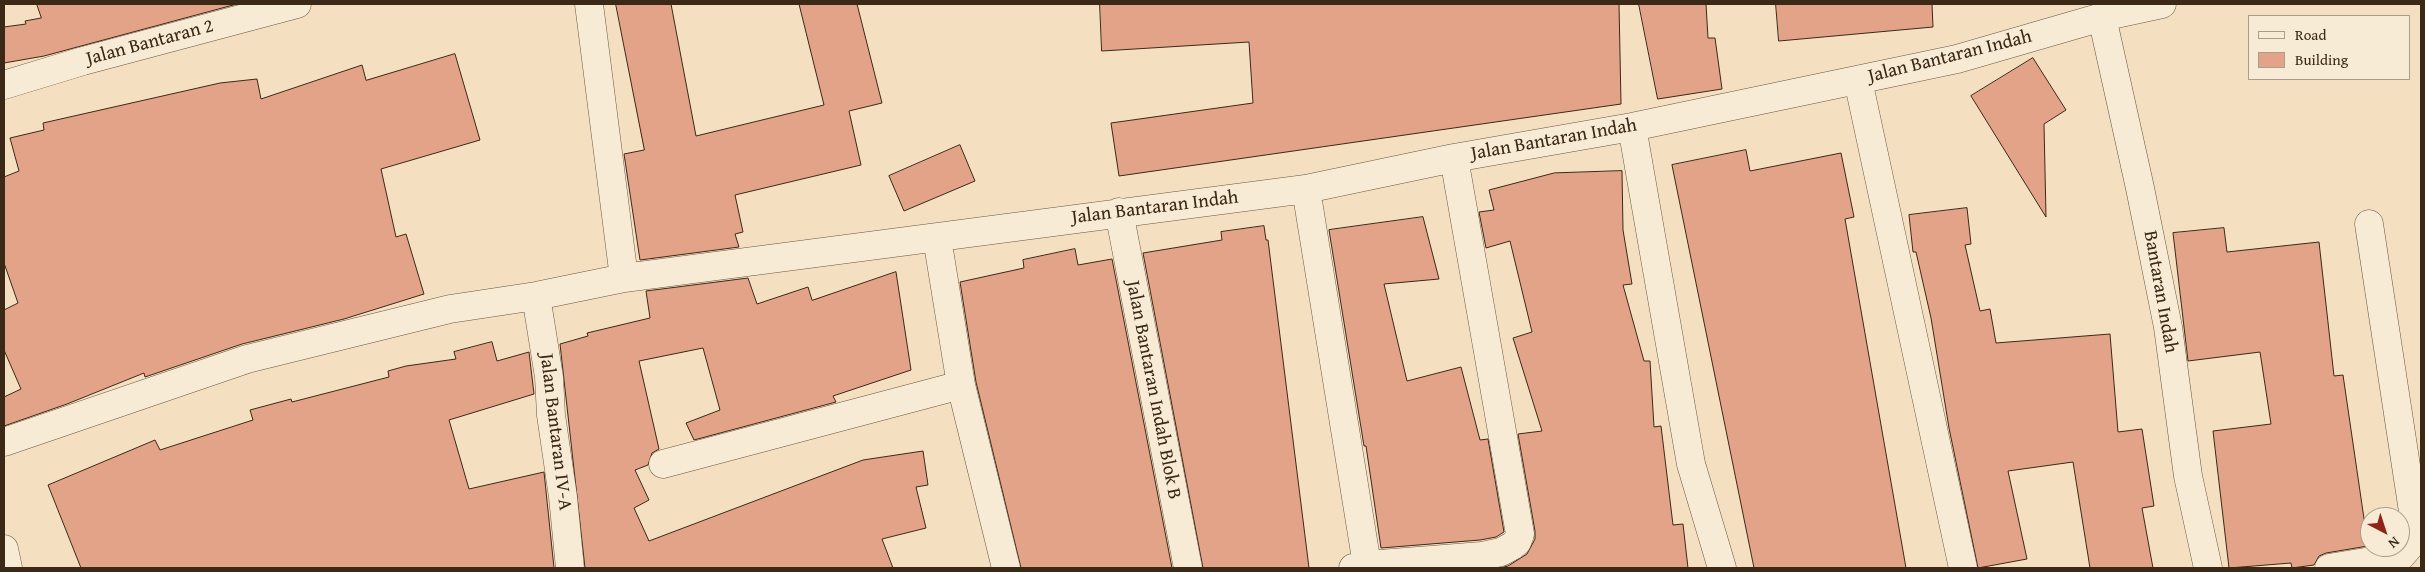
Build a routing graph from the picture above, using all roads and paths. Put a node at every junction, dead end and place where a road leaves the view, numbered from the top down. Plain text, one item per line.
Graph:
1 (297, 4) edge
2 (589, 4) edge
3 (2162, 4) edge
4 (2102, 17) junction
5 (1858, 80) junction
6 (4, 86) edge
7 (1632, 127) junction
8 (1454, 158) junction
9 (1306, 188) junction
10 (1119, 212) junction
11 (2370, 224) dead end
12 (937, 238) junction
13 (624, 278) junction
14 (536, 296) junction
15 (961, 385) junction
16 (4, 442) edge
17 (663, 464) dead end
18 (4, 549) edge
19 (1360, 567) edge
20 (8, 568) edge
21 (570, 568) edge
22 (1006, 568) edge
23 (1188, 568) edge
24 (1722, 568) edge
25 (1963, 568) edge
26 (2208, 568) edge
27 (2329, 568) edge

1 - 6 street, Jalan Bantaran 2
2 - 13 street
3 - 4 street, Jalan Bantaran Indah
4 - 5 street, Jalan Bantaran Indah
4 - 26 street, Bantaran Indah
5 - 7 street, Jalan Bantaran Indah
5 - 25 street
7 - 8 street, Jalan Bantaran Indah
7 - 24 street
8 - 9 street, Jalan Bantaran Indah
8 - 19 street
9 - 10 street, Jalan Bantaran Indah
9 - 19 street
10 - 12 street, Jalan Bantaran Indah
10 - 23 street, Jalan Bantaran Indah Blok B
11 - 27 street
12 - 13 street, Jalan Bantaran Indah
12 - 15 street
13 - 14 street, Jalan Bantaran Indah
14 - 16 street, Jalan Bantaran Indah
14 - 21 street, Jalan Bantaran IV-A
15 - 17 street
15 - 22 street
18 - 20 street

